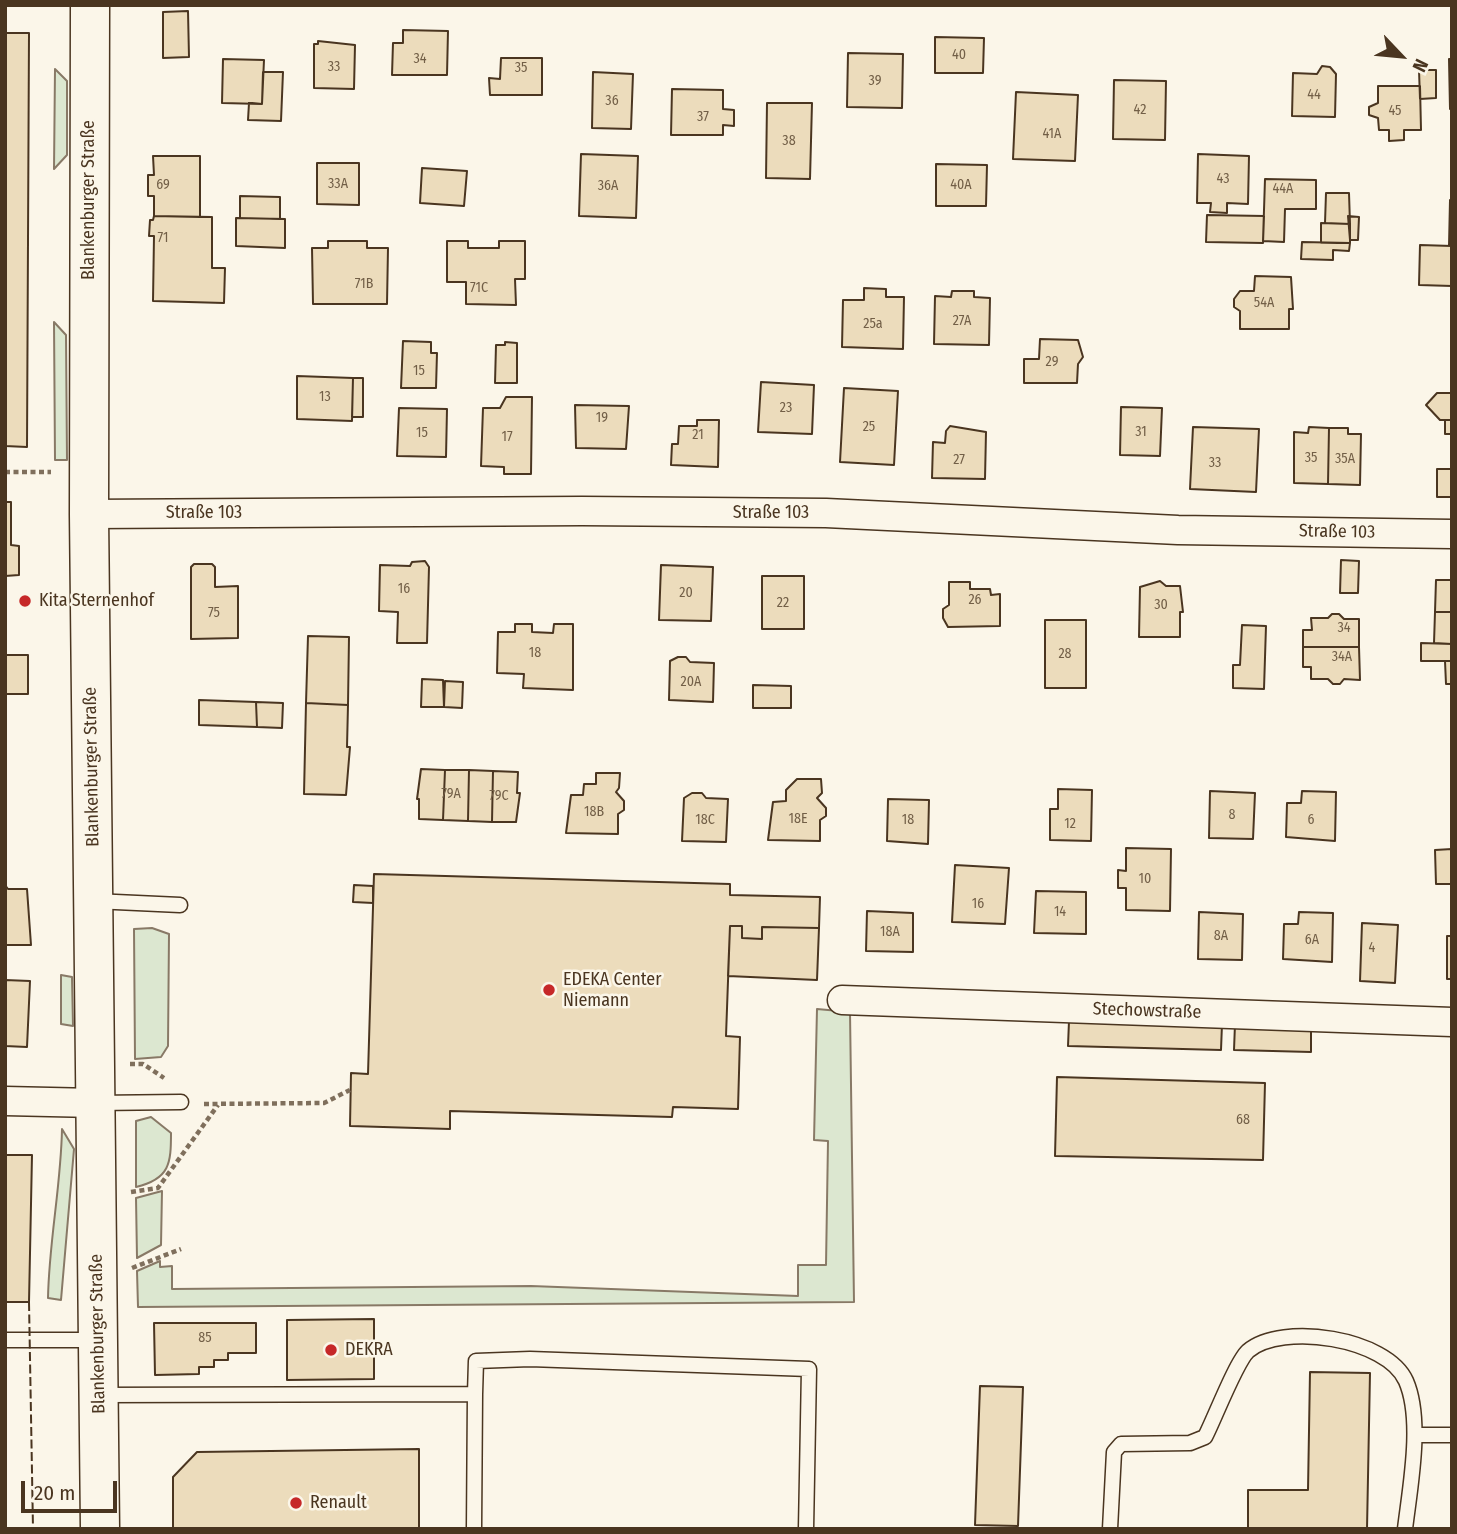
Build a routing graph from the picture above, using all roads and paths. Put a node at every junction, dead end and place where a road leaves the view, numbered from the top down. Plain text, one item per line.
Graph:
1 (90, 5) edge
2 (5, 472) edge
3 (51, 472) dead end
4 (89, 514) junction
5 (1452, 534) edge
6 (93, 901) junction
7 (180, 905) dead end
8 (842, 1000) dead end
9 (1452, 1022) edge
10 (130, 1064) dead end
11 (143, 1064) dead end
12 (351, 1090) dead end
13 (5, 1101) edge
14 (181, 1102) dead end
15 (95, 1103) junction
16 (250, 1103) dead end
17 (219, 1104) dead end
18 (131, 1192) dead end
19 (181, 1249) dead end
20 (132, 1268) dead end
21 (5, 1340) edge
22 (98, 1340) junction
23 (475, 1394) junction
24 (99, 1395) junction
25 (1415, 1435) junction
26 (1452, 1435) edge
27 (100, 1529) edge
28 (474, 1529) edge
29 (806, 1529) edge
30 (1110, 1529) edge
31 (1405, 1529) edge

1 - 4 main road, Blankenburger Straße
2 - 3 path
4 - 5 street, Straße 103
4 - 6 main road, Blankenburger Straße
6 - 7 lane
6 - 15 main road, Blankenburger Straße
8 - 9 street, Stechowstraße
10 - 11 path
12 - 16 path
13 - 15 street
14 - 15 lane
15 - 22 main road, Blankenburger Straße
17 - 18 path
19 - 20 path
21 - 22 lane
22 - 24 main road, Blankenburger Straße
23 - 24 lane
23 - 28 lane
23 - 29 lane
24 - 27 main road, Blankenburger Straße
25 - 26 lane
25 - 30 lane
25 - 31 lane

